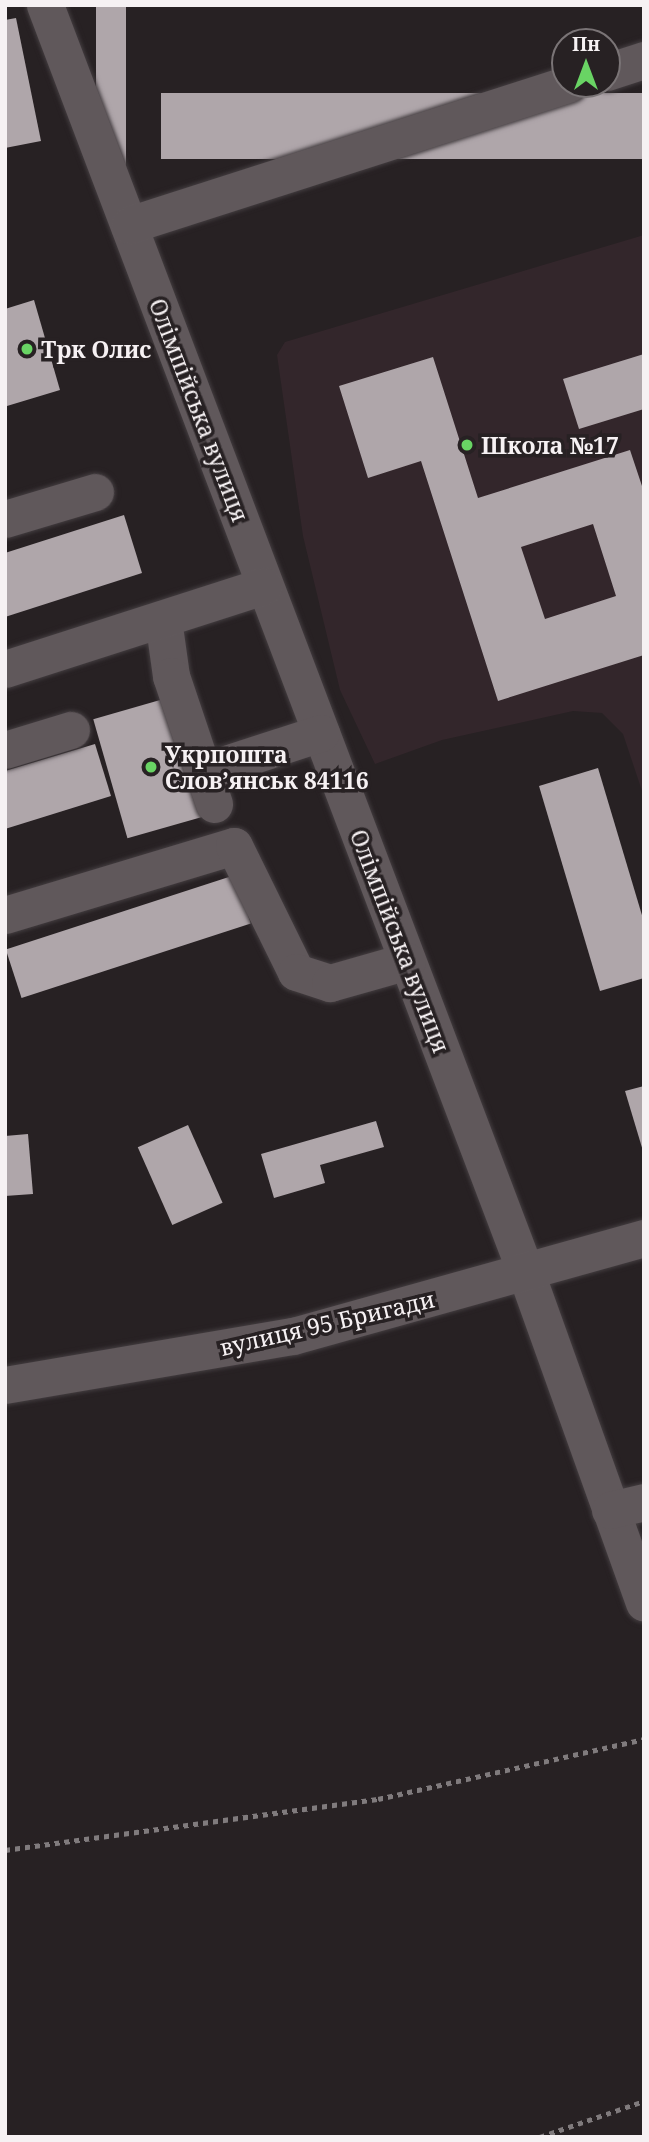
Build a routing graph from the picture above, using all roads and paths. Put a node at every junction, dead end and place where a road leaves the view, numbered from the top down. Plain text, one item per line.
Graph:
1 (45, 5) edge
2 (644, 60) edge
3 (621, 67) edge
4 (551, 90) edge
5 (129, 225) junction
6 (95, 492) dead end
7 (5, 519) edge
8 (264, 586) junction
9 (163, 619) junction
10 (5, 669) edge
11 (71, 730) dead end
12 (321, 733) junction
13 (5, 750) edge
14 (5, 915) edge
15 (407, 961) junction
16 (644, 1238) edge
17 (526, 1273) junction
18 (5, 1385) edge
19 (627, 1506) edge
20 (644, 1603) edge
21 (644, 1739) edge
22 (5, 1850) edge
23 (644, 2101) edge
24 (540, 2137) edge

1 - 5 street, Олімпійська вулиця
2 - 3 street
4 - 5 street
5 - 8 street, Олімпійська вулиця
6 - 7 street
8 - 9 street
8 - 12 street, Олімпійська вулиця
9 - 10 street
9 - 12 street
11 - 13 street
12 - 15 street, Олімпійська вулиця
14 - 15 street
15 - 17 street, Олімпійська вулиця
16 - 17 street, вулиця 95 Бригади
17 - 18 street, вулиця 95 Бригади
17 - 19 street, Олімпійська вулиця
19 - 20 street, Олімпійська вулиця
21 - 22 path
23 - 24 path

